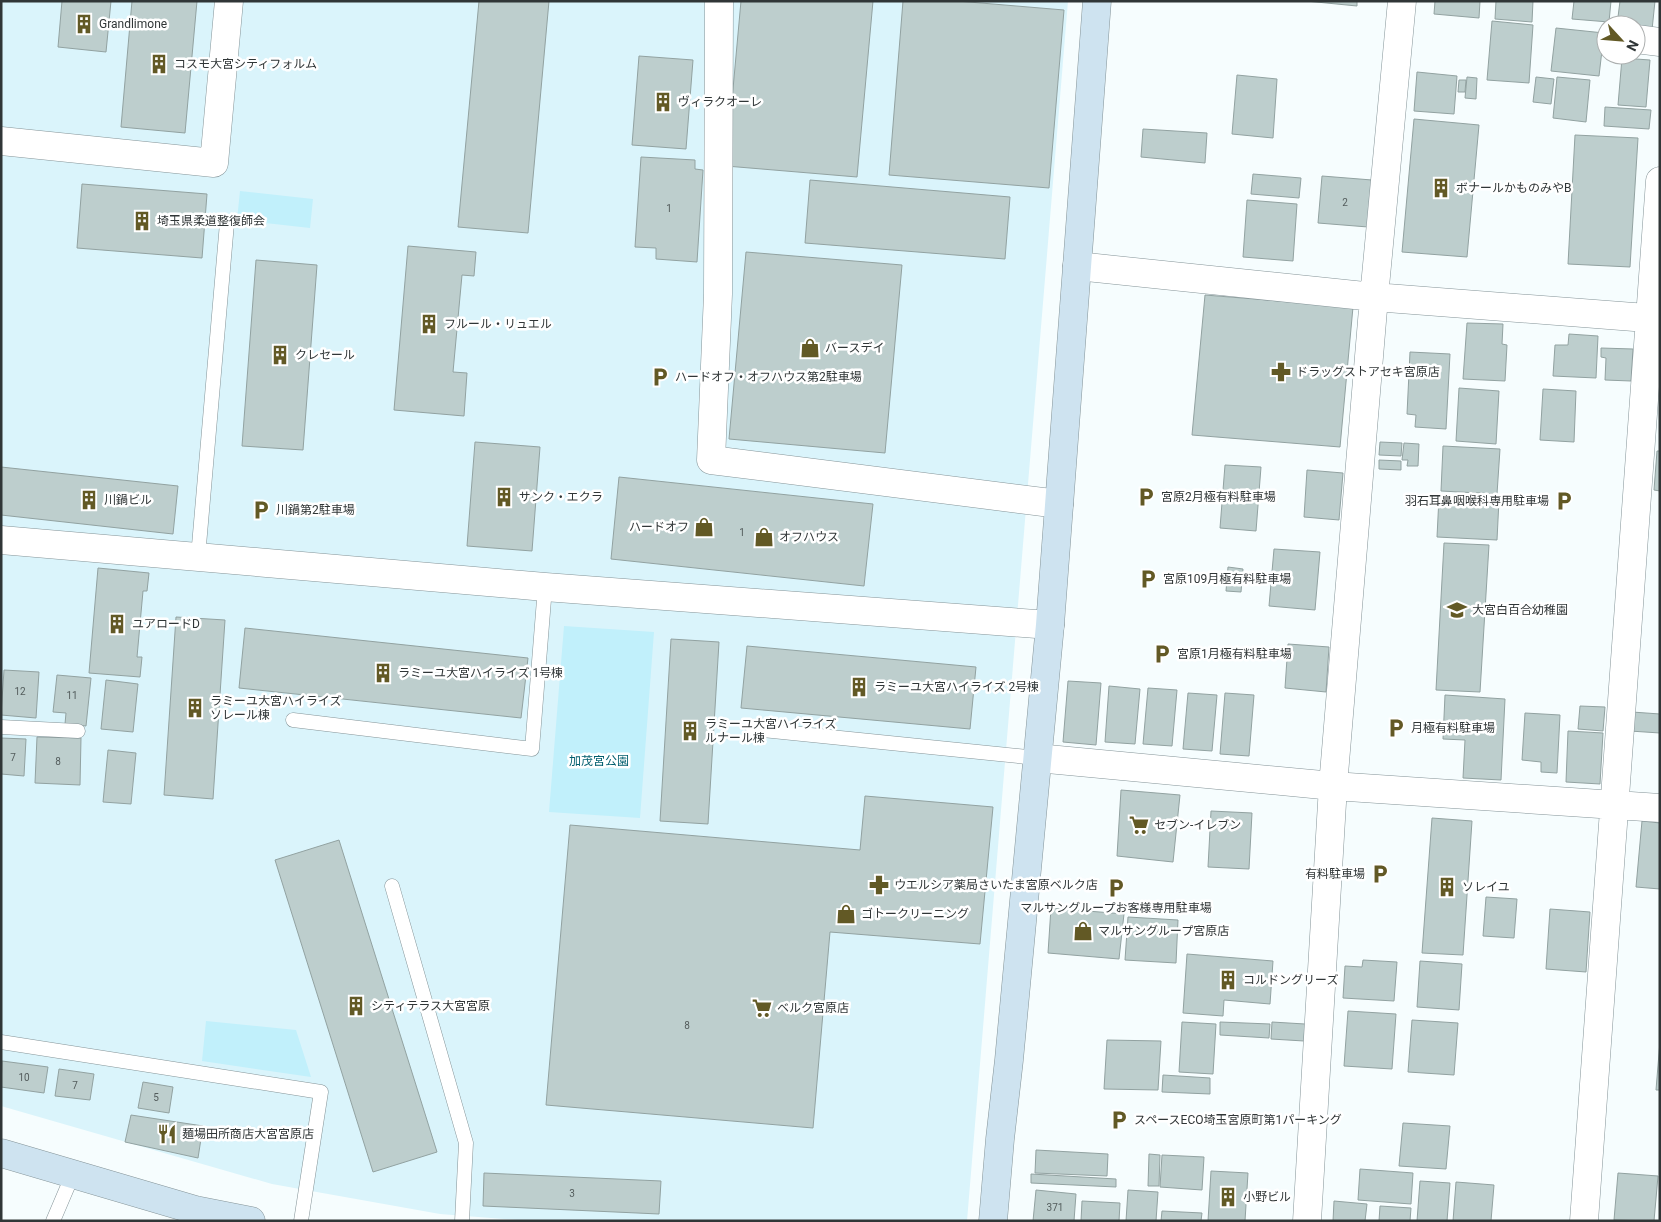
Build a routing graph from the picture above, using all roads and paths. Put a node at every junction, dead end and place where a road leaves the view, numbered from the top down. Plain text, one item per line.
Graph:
1 (229, 1) edge
2 (719, 1) edge
3 (1097, 1) edge
4 (1402, 1) edge
5 (1646, 40) edge
6 (1660, 42) edge
7 (1, 142) edge
8 (1660, 181) edge
9 (227, 222) dead end
10 (1077, 266) junction
11 (1374, 297) junction
12 (1655, 318) edge
13 (1059, 504) junction
14 (1, 540) edge
15 (198, 557) junction
16 (545, 587) junction
17 (1050, 625) junction
18 (293, 720) dead end
19 (1, 727) edge
20 (754, 728) dead end
21 (78, 731) dead end
22 (1037, 758) junction
23 (1333, 786) junction
24 (1615, 805) junction
25 (1660, 808) edge
26 (392, 886) dead end
27 (1, 1042) edge
28 (1, 1153) edge
29 (73, 1174) junction
30 (53, 1221) edge
31 (251, 1221) edge
32 (302, 1221) edge
33 (462, 1221) edge
34 (993, 1221) edge
35 (1307, 1221) edge
36 (1584, 1221) edge

1 - 7 street
2 - 13 street
3 - 10 street
4 - 11 street
5 - 6 street
8 - 12 street
9 - 15 lane
10 - 11 street
10 - 13 street
11 - 12 street
11 - 23 street
12 - 24 street
13 - 17 street
14 - 15 street
15 - 16 street
16 - 17 street
16 - 18 lane
17 - 22 street
19 - 21 lane
20 - 22 lane
22 - 23 street
22 - 34 street
23 - 24 street
23 - 35 street
24 - 25 street
24 - 36 street
26 - 33 lane
27 - 32 lane
28 - 29 street
29 - 30 lane
29 - 31 street

